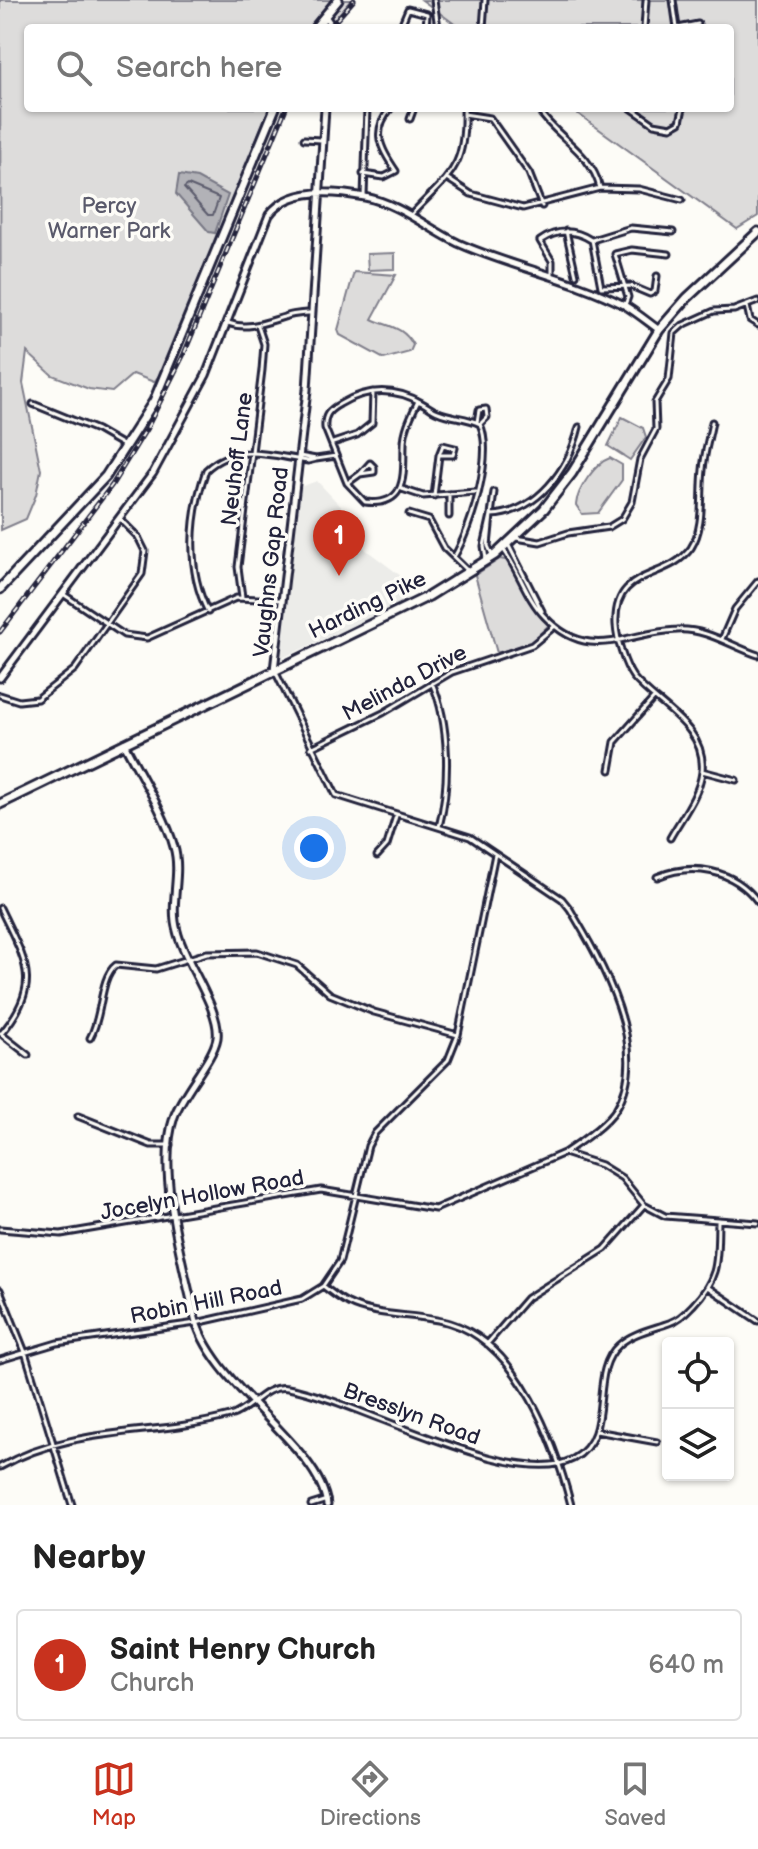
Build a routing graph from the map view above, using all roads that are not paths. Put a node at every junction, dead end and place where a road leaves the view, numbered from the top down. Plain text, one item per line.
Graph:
1 (338, 0) edge
2 (434, 0) edge
3 (485, 0) edge
4 (646, 0) edge
5 (673, 0) edge
6 (324, 16) junction
7 (318, 24) edge
8 (330, 24) edge
9 (402, 24) edge
10 (426, 24) edge
11 (437, 24) edge
12 (483, 24) edge
13 (644, 24) edge
14 (677, 24) edge
15 (273, 112) edge
16 (325, 112) edge
17 (367, 112) edge
18 (388, 112) edge
19 (413, 112) edge
20 (539, 112) edge
21 (637, 112) edge
22 (682, 112) edge
23 (464, 114) joint
24 (410, 119) dead end
25 (304, 139) dead end
26 (322, 140) junction
27 (363, 174) junction
28 (448, 179) junction
29 (600, 188) junction
30 (319, 194) junction
31 (364, 197) junction
32 (682, 200) dead end
33 (542, 206) junction
34 (410, 216) junction
35 (566, 231) junction
36 (673, 232) dead end
37 (758, 232) edge
38 (592, 240) junction
39 (669, 254) dead end
40 (576, 275) dead end
41 (657, 276) dead end
42 (551, 278) junction
43 (625, 287) junction
44 (758, 301) edge
45 (625, 305) junction
46 (747, 305) junction
47 (312, 313) junction
48 (228, 323) junction
49 (758, 325) edge
50 (258, 326) junction
51 (659, 330) junction
52 (373, 391) junction
53 (418, 401) junction
54 (33, 404) dead end
55 (712, 422) dead end
56 (579, 427) dead end
57 (333, 443) junction
58 (126, 447) junction
59 (252, 453) junction
60 (439, 455) dead end
61 (336, 456) junction
62 (298, 458) junction
63 (360, 474) dead end
64 (347, 483) junction
65 (401, 488) junction
66 (476, 492) junction
67 (494, 492) dead end
68 (449, 494) junction
69 (434, 496) junction
70 (409, 514) dead end
71 (491, 515) junction
72 (449, 516) dead end
73 (121, 520) junction
74 (516, 538) junction
75 (506, 547) junction
76 (454, 557) junction
77 (490, 559) junction
78 (468, 573) junction
79 (758, 581) edge
80 (0, 589) edge
81 (63, 594) junction
82 (242, 597) junction
83 (280, 600) junction
84 (208, 612) junction
85 (105, 624) junction
86 (555, 626) junction
87 (722, 639) junction
88 (619, 642) junction
89 (758, 655) edge
90 (274, 670) junction
91 (0, 678) edge
92 (432, 683) junction
93 (0, 695) edge
94 (655, 696) junction
95 (124, 742) junction
96 (311, 748) junction
97 (610, 770) dead end
98 (702, 771) junction
99 (736, 780) dead end
100 (0, 804) edge
101 (396, 816) junction
102 (439, 827) junction
103 (670, 838) dead end
104 (495, 854) junction
105 (377, 856) dead end
106 (657, 877) dead end
107 (758, 902) edge
108 (0, 908) edge
109 (186, 959) junction
110 (1, 1034) edge
111 (458, 1035) junction
112 (90, 1038) dead end
113 (28, 1055) dead end
114 (78, 1116) dead end
115 (170, 1145) junction
116 (564, 1153) junction
117 (353, 1197) junction
118 (644, 1205) junction
119 (175, 1214) junction
120 (718, 1222) junction
121 (758, 1223) edge
122 (0, 1229) edge
123 (323, 1286) junction
124 (709, 1288) junction
125 (0, 1290) edge
126 (758, 1321) edge
127 (196, 1323) junction
128 (487, 1344) junction
129 (25, 1352) junction
130 (0, 1360) edge
131 (253, 1402) junction
132 (596, 1431) junction
133 (657, 1442) dead end
134 (52, 1444) junction
135 (560, 1464) junction
136 (0, 1467) edge
137 (327, 1502) edge
138 (72, 1505) edge
139 (311, 1505) edge
140 (571, 1505) edge

1 - 6 main road
2 - 11 street
3 - 12 street
4 - 13 street
5 - 14 street
6 - 7 main road
6 - 8 street
9 - 10 street
15 - 58 main road
16 - 26 street, Vaughns Gap Road
17 - 27 street
18 - 27 street
19 - 24 street
20 - 29 street
21 - 22 street
23 - 28 street
23 - 33 street
25 - 26 street
26 - 30 street, Vaughns Gap Road
27 - 31 street
28 - 33 street
28 - 34 street
29 - 32 street
29 - 33 street
30 - 31 street
30 - 47 street, Vaughns Gap Road
30 - 48 street
31 - 34 street
34 - 42 street
35 - 38 street
35 - 40 street
35 - 42 street
36 - 38 street
37 - 51 main road, Harding Pike
38 - 43 street
39 - 43 street
41 - 43 street
42 - 45 street
43 - 45 street
44 - 46 street
45 - 51 street
46 - 49 street
46 - 74 street
47 - 50 street
47 - 62 street, Vaughns Gap Road
48 - 50 street
48 - 73 street
50 - 59 street, Neuhoff Lane
51 - 74 main road, Harding Pike
52 - 53 street
52 - 57 street
52 - 57 street
53 - 65 street
53 - 66 street
54 - 58 street
55 - 88 street
56 - 71 street
57 - 61 street
58 - 80 main road
59 - 62 street
59 - 82 street, Neuhoff Lane
59 - 84 street
60 - 69 street
61 - 62 street
61 - 64 street
62 - 83 street, Vaughns Gap Road
63 - 64 street
64 - 65 street
65 - 69 street
66 - 68 street
66 - 76 street
67 - 71 street
68 - 69 street
68 - 72 street
70 - 76 street
71 - 77 street
73 - 81 street
73 - 85 street
74 - 75 main road, Harding Pike
75 - 77 main road, Harding Pike
75 - 86 street
76 - 78 street
77 - 78 main road, Harding Pike
78 - 90 main road, Harding Pike
79 - 87 street
81 - 85 street
81 - 91 street
82 - 83 street
82 - 84 street
83 - 90 street, Vaughns Gap Road
84 - 85 street
85 - 93 street
86 - 88 street
86 - 92 street, Melinda Drive
87 - 88 street
87 - 89 street
88 - 94 street
90 - 95 main road, Harding Pike
90 - 96 street, Vaughns Gap Road
92 - 96 street, Melinda Drive
92 - 102 street
94 - 97 street
94 - 98 street
95 - 100 main road, Harding Pike
95 - 109 street
96 - 101 street, Vaughns Gap Road
98 - 99 street
98 - 103 street
101 - 102 street, Vaughns Gap Road
101 - 105 street
102 - 104 street, Vaughns Gap Road
104 - 111 street
104 - 116 street, Vaughns Gap Road
106 - 107 street
108 - 110 street
109 - 111 street
109 - 112 street
109 - 115 street
110 - 113 street
111 - 117 street
114 - 115 street
115 - 119 street
116 - 117 street, Jocelyn Hollow Road
116 - 118 street
117 - 119 street, Jocelyn Hollow Road
117 - 123 street
118 - 120 street
118 - 128 street
119 - 122 street, Jocelyn Hollow Road
119 - 127 street
120 - 121 street
120 - 124 street
123 - 127 street, Robin Hill Road
123 - 128 street
124 - 126 street
124 - 132 street
125 - 129 street
127 - 129 street, Robin Hill Road
127 - 131 street
128 - 135 street
129 - 130 street, Robin Hill Road
129 - 134 street
131 - 134 street, Bresslyn Road
131 - 135 street, Bresslyn Road
131 - 137 street
132 - 133 street
132 - 135 street
134 - 136 street, Bresslyn Road
134 - 138 street
135 - 140 street
137 - 139 street

